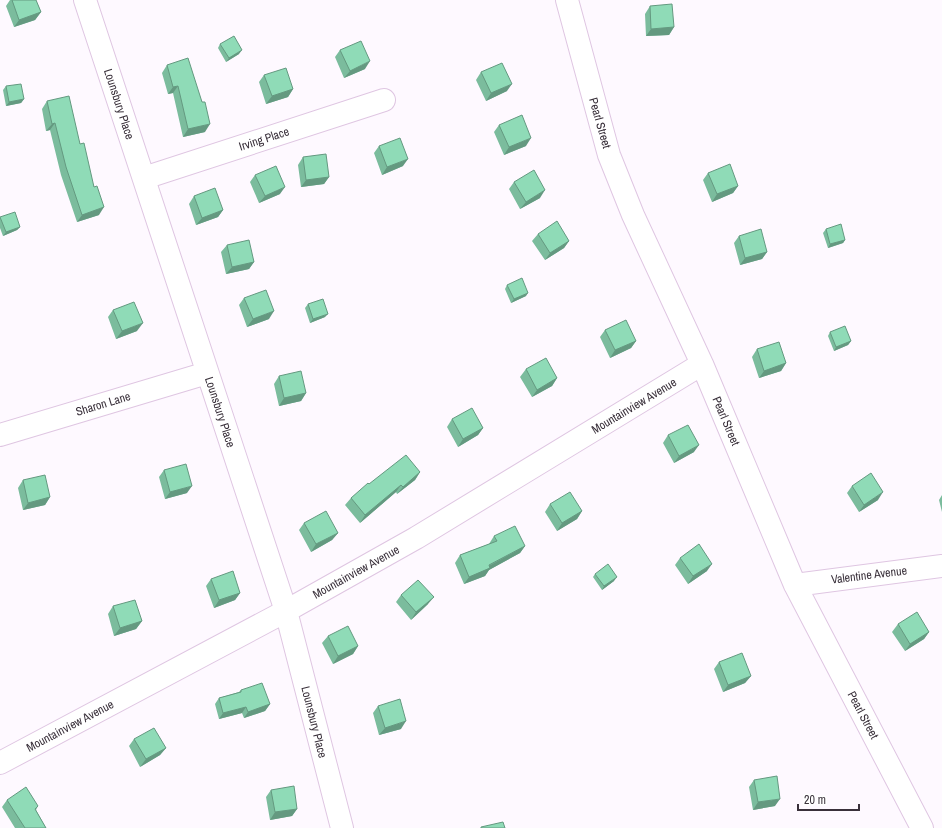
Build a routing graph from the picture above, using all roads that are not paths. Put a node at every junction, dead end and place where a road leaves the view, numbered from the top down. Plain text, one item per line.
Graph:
1 (86, 0) edge
2 (567, 0) edge
3 (384, 100) dead end
4 (144, 178) junction
5 (702, 364) junction
6 (207, 373) junction
7 (0, 435) edge
8 (942, 566) edge
9 (795, 584) junction
10 (286, 611) junction
11 (0, 763) edge
12 (342, 828) edge
13 (922, 828) edge

1 - 4 street, Lounsbury Place
2 - 5 street, Pearl Street
3 - 4 street, Irving Place
4 - 6 street, Lounsbury Place
5 - 9 street, Pearl Street
5 - 10 street, Mountainview Avenue
6 - 7 street, Sharon Lane
6 - 10 street, Lounsbury Place
8 - 9 street, Valentine Avenue
9 - 13 street, Pearl Street
10 - 11 street, Mountainview Avenue
10 - 12 street, Lounsbury Place

